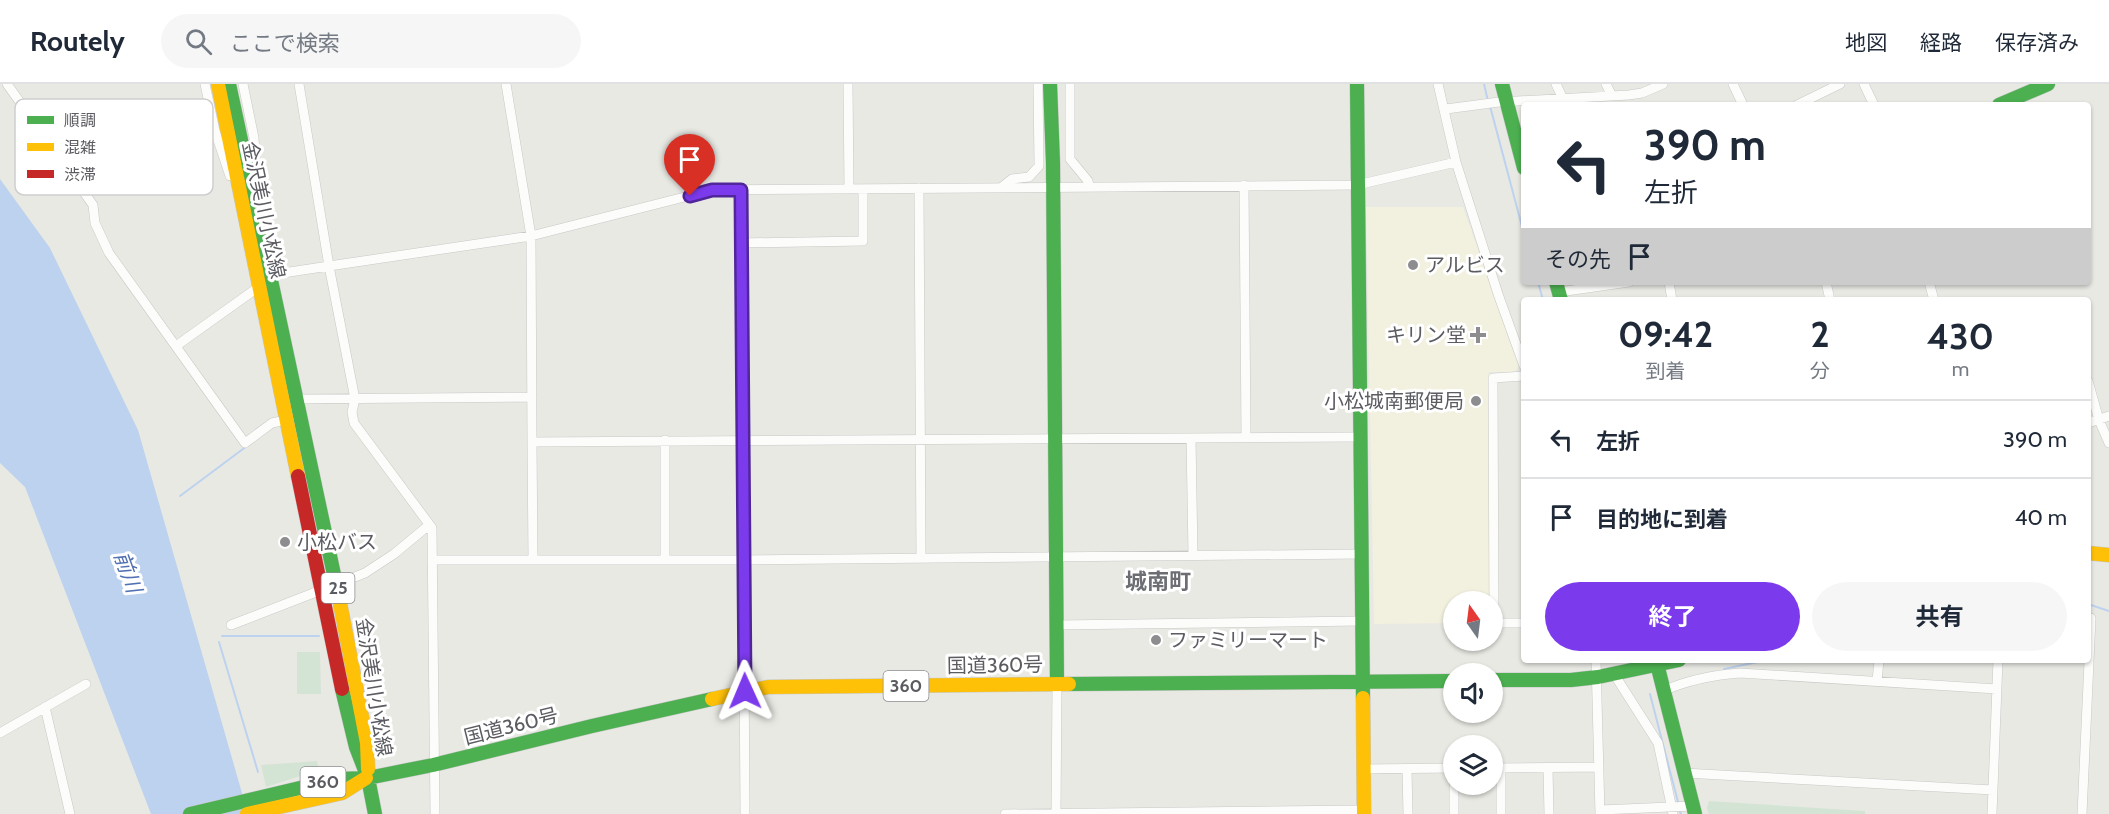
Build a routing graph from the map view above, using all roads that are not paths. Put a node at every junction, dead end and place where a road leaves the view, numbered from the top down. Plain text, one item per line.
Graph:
1 (7, 84) edge
2 (205, 84) edge
3 (218, 84) edge
4 (229, 84) edge
5 (243, 84) edge
6 (299, 84) edge
7 (506, 84) edge
8 (848, 84) edge
9 (1038, 84) edge
10 (1050, 84) edge
11 (1070, 84) edge
12 (1357, 84) edge
13 (1438, 84) edge
14 (1502, 84) edge
15 (1556, 84) edge
16 (1606, 84) edge
17 (1663, 84) edge
18 (1733, 84) edge
19 (1840, 84) edge
20 (1863, 84) edge
21 (2048, 84) edge
22 (1642, 93) junction
23 (1612, 96) junction
24 (18, 99) edge
25 (208, 99) edge
26 (1557, 101) edge
27 (1503, 102) junction
28 (1643, 102) edge
29 (1742, 102) edge
30 (1803, 102) edge
31 (1872, 102) edge
32 (2006, 102) edge
33 (1446, 109) junction
34 (213, 122) edge
35 (1521, 159) edge
36 (1456, 162) junction
37 (1244, 185) junction
38 (1358, 185) junction
39 (1089, 186) junction
40 (1001, 187) junction
41 (1052, 187) junction
42 (919, 188) junction
43 (849, 189) junction
44 (863, 189) junction
45 (741, 190) junction
46 (86, 195) edge
47 (252, 223) junction
48 (531, 236) junction
49 (741, 243) junction
50 (329, 266) junction
51 (270, 275) junction
52 (1606, 285) edge
53 (260, 286) junction
54 (1559, 291) edge
55 (176, 346) junction
56 (1521, 358) edge
57 (1521, 376) edge
58 (2091, 392) edge
59 (531, 397) junction
60 (298, 399) junction
61 (355, 399) junction
62 (2109, 416) edge
63 (286, 420) junction
64 (2099, 420) junction
65 (2091, 422) edge
66 (1360, 436) junction
67 (1246, 437) junction
68 (1191, 438) junction
69 (921, 439) junction
70 (1054, 439) junction
71 (665, 440) junction
72 (743, 440) junction
73 (532, 442) junction
74 (2109, 443) edge
75 (429, 525) junction
76 (2091, 553) edge
77 (1361, 554) junction
78 (1193, 555) junction
79 (2109, 555) edge
80 (1056, 557) junction
81 (921, 558) junction
82 (432, 560) junction
83 (533, 560) junction
84 (665, 560) junction
85 (744, 560) junction
86 (337, 584) junction
87 (320, 589) junction
88 (1361, 621) junction
89 (1521, 622) edge
90 (231, 625) dead end
91 (1056, 625) junction
92 (1596, 663) edge
93 (1656, 663) edge
94 (1880, 663) edge
95 (1998, 663) edge
96 (2089, 663) edge
97 (1614, 674) junction
98 (1598, 678) junction
99 (1503, 680) edge
100 (1362, 681) junction
101 (1443, 681) edge
102 (1877, 681) junction
103 (86, 684) dead end
104 (1056, 684) junction
105 (1997, 689) junction
106 (745, 691) junction
107 (1663, 691) junction
108 (45, 707) junction
109 (0, 733) edge
110 (433, 765) junction
111 (1599, 767) junction
112 (1443, 768) edge
113 (1503, 768) edge
114 (1548, 768) junction
115 (1364, 769) junction
116 (1407, 769) junction
117 (1684, 773) junction
118 (368, 777) junction
119 (1993, 790) junction
120 (1454, 795) edge
121 (1499, 795) edge
122 (280, 799) junction
123 (1672, 810) edge
124 (1694, 810) edge
125 (1364, 812) edge
126 (1600, 812) edge
127 (70, 814) edge
128 (190, 814) edge
129 (247, 814) edge
130 (375, 814) edge
131 (435, 814) edge
132 (745, 814) edge
133 (1005, 814) edge
134 (1056, 814) edge
135 (1408, 814) edge
136 (1454, 814) edge
137 (1501, 814) edge
138 (1548, 814) edge
139 (1992, 814) edge
140 (2082, 814) edge

1 - 24 street
2 - 25 street
3 - 47 main road, 金沢美川小松線 / 25
4 - 47 main road, 金沢美川小松線 / 25
5 - 47 street
6 - 50 street
7 - 48 street
8 - 43 street
9 - 40 street
10 - 41 main road
11 - 39 street
12 - 38 main road
13 - 33 street
14 - 27 main road
15 - 26 street
16 - 23 street
17 - 22 street
18 - 29 street
19 - 30 street
20 - 31 street
21 - 32 main road
22 - 23 street
22 - 28 street
23 - 26 street
26 - 27 street
27 - 33 street
27 - 35 main road
33 - 36 street
34 - 47 street
36 - 38 street
36 - 56 street
37 - 38 street
37 - 39 street
37 - 67 street
38 - 66 main road
39 - 41 street
40 - 41 street
40 - 42 street
41 - 70 main road
42 - 44 street
42 - 69 street
43 - 44 street
43 - 45 street
44 - 49 street
45 - 48 street
45 - 49 street
46 - 55 street
47 - 51 main road, 金沢美川小松線 / 25
47 - 53 main road, 金沢美川小松線 / 25
48 - 50 street
48 - 59 street
49 - 72 street
50 - 51 street
50 - 61 street
51 - 60 main road, 金沢美川小松線 / 25
52 - 54 street
53 - 55 street
53 - 63 main road, 金沢美川小松線 / 25
55 - 63 street
57 - 89 street
58 - 64 street
59 - 61 street
59 - 73 street
60 - 61 street
60 - 86 main road, 金沢美川小松線 / 25
61 - 75 street
62 - 64 street
63 - 87 main road, 金沢美川小松線 / 25
64 - 65 street
64 - 74 street
66 - 67 street
66 - 77 main road
67 - 68 street
68 - 70 street
68 - 78 street
69 - 70 street
69 - 72 street
69 - 81 street
70 - 80 main road
71 - 72 street
71 - 73 street
71 - 84 street
72 - 85 street
73 - 83 street
75 - 82 street
75 - 86 street
76 - 79 main road
77 - 78 street
77 - 88 main road
78 - 80 street
80 - 81 street
80 - 91 main road
81 - 85 street
82 - 83 street
82 - 110 street
83 - 84 street
84 - 85 street
85 - 106 street
86 - 87 street
86 - 118 main road, 金沢美川小松線 / 25
87 - 90 street
87 - 118 main road, 金沢美川小松線 / 25
88 - 91 street
88 - 100 main road
91 - 104 main road
92 - 98 street
93 - 97 main road
93 - 107 main road
94 - 102 street
95 - 105 street
96 - 140 street
97 - 98 main road
97 - 123 street
98 - 99 main road
98 - 111 street
100 - 101 main road, 国道360号 / 360
100 - 104 main road, 国道360号 / 360
100 - 115 main road
102 - 105 street
102 - 107 street
103 - 108 street
104 - 106 main road, 国道360号 / 360
104 - 134 street
105 - 119 street
106 - 110 main road, 国道360号 / 360
106 - 132 street
107 - 117 main road
108 - 109 street
108 - 127 street
110 - 118 main road, 国道360号 / 360
110 - 131 street
111 - 114 street
111 - 126 street
112 - 116 street
113 - 114 street
114 - 138 street
115 - 116 street
115 - 125 main road
116 - 135 street
117 - 119 street
117 - 124 main road
118 - 122 main road, 国道360号 / 360
118 - 130 main road
119 - 139 street
120 - 136 street
121 - 137 street
122 - 128 main road, 国道360号 / 360
122 - 129 main road, 国道360号 / 360
123 - 124 street
123 - 126 street
125 - 134 street
133 - 134 street

